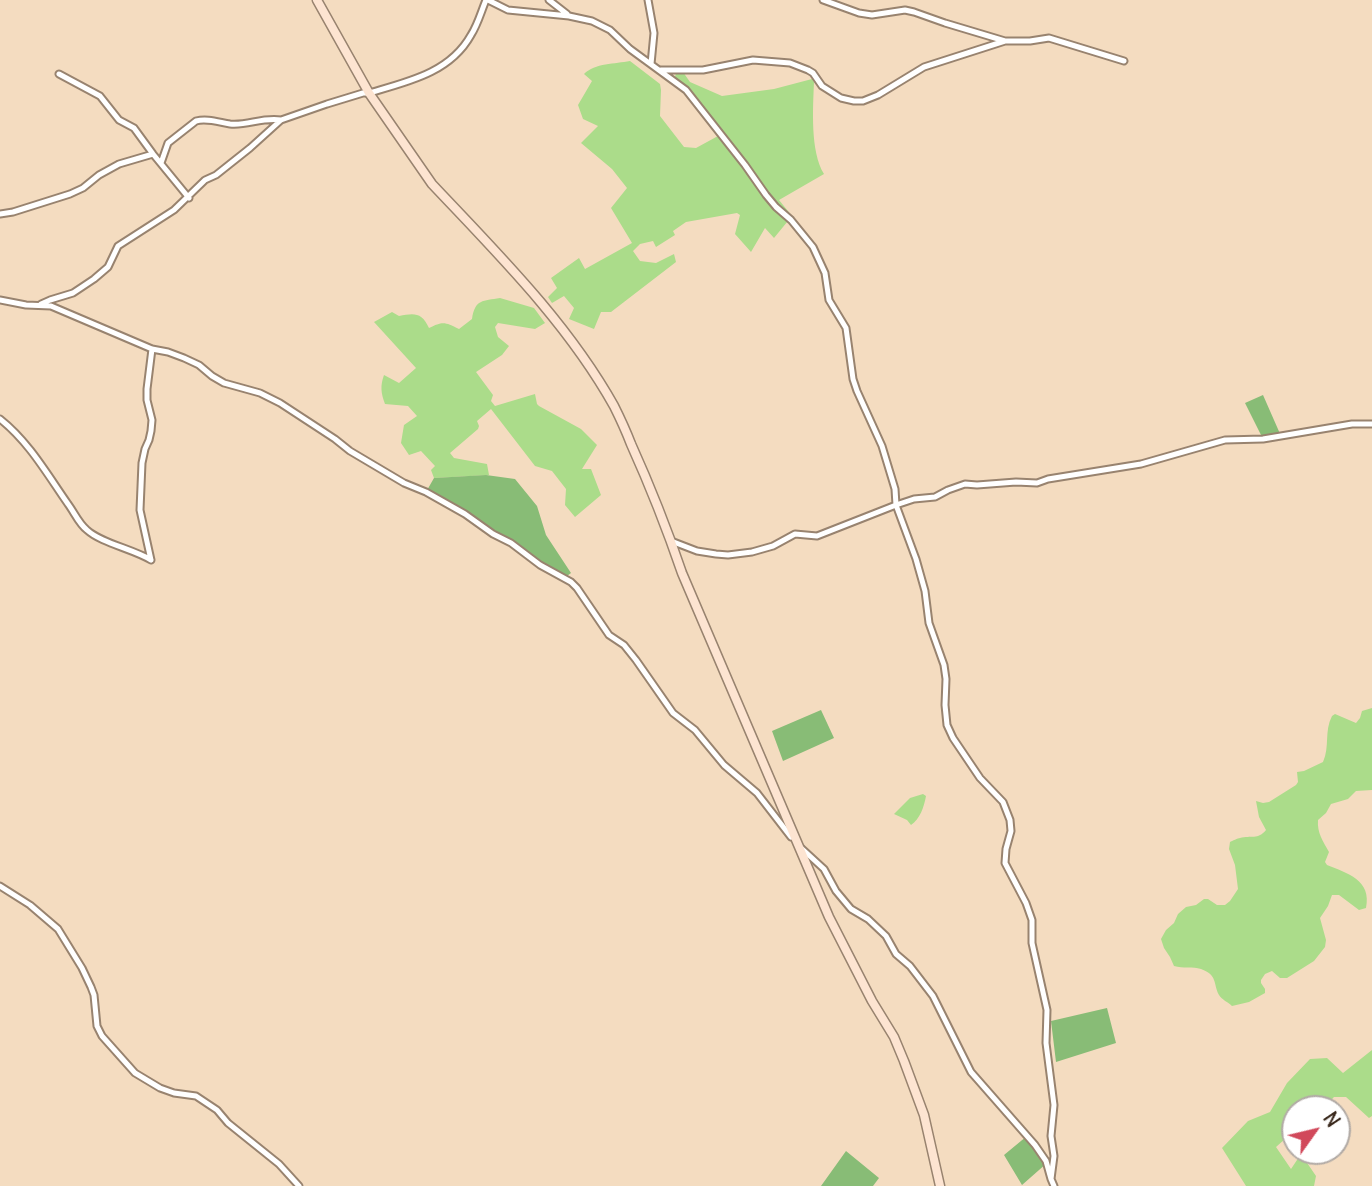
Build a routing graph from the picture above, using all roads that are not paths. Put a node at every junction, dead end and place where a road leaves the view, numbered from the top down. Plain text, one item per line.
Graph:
1 (317, 0) edge
2 (487, 0) edge
3 (549, 0) edge
4 (648, 0) edge
5 (823, 0) edge
6 (569, 16) junction
7 (1005, 41) junction
8 (1124, 61) dead end
9 (651, 65) junction
10 (660, 70) junction
11 (60, 74) dead end
12 (369, 93) junction
13 (281, 120) junction
14 (153, 154) junction
15 (161, 163) junction
16 (189, 198) junction
17 (0, 214) edge
18 (0, 300) edge
19 (41, 304) junction
20 (152, 349) junction
21 (1, 419) edge
22 (1372, 424) edge
23 (897, 505) junction
24 (671, 541) junction
25 (799, 846) junction
26 (0, 886) edge
27 (1053, 1183) edge
28 (299, 1186) edge
29 (940, 1186) edge

1 - 12 street
2 - 6 street
2 - 12 street
3 - 6 street
4 - 9 street
5 - 7 street
6 - 9 street
7 - 8 street
7 - 10 street
9 - 10 street
10 - 23 street
11 - 14 street
12 - 13 street
12 - 24 street
13 - 15 street
13 - 16 street
14 - 15 street
14 - 17 street
15 - 16 street
16 - 19 street
18 - 19 street
19 - 20 street
20 - 21 street
20 - 25 street
22 - 23 street
23 - 24 street
23 - 27 street
24 - 25 street
25 - 27 street
25 - 29 street
26 - 28 street

